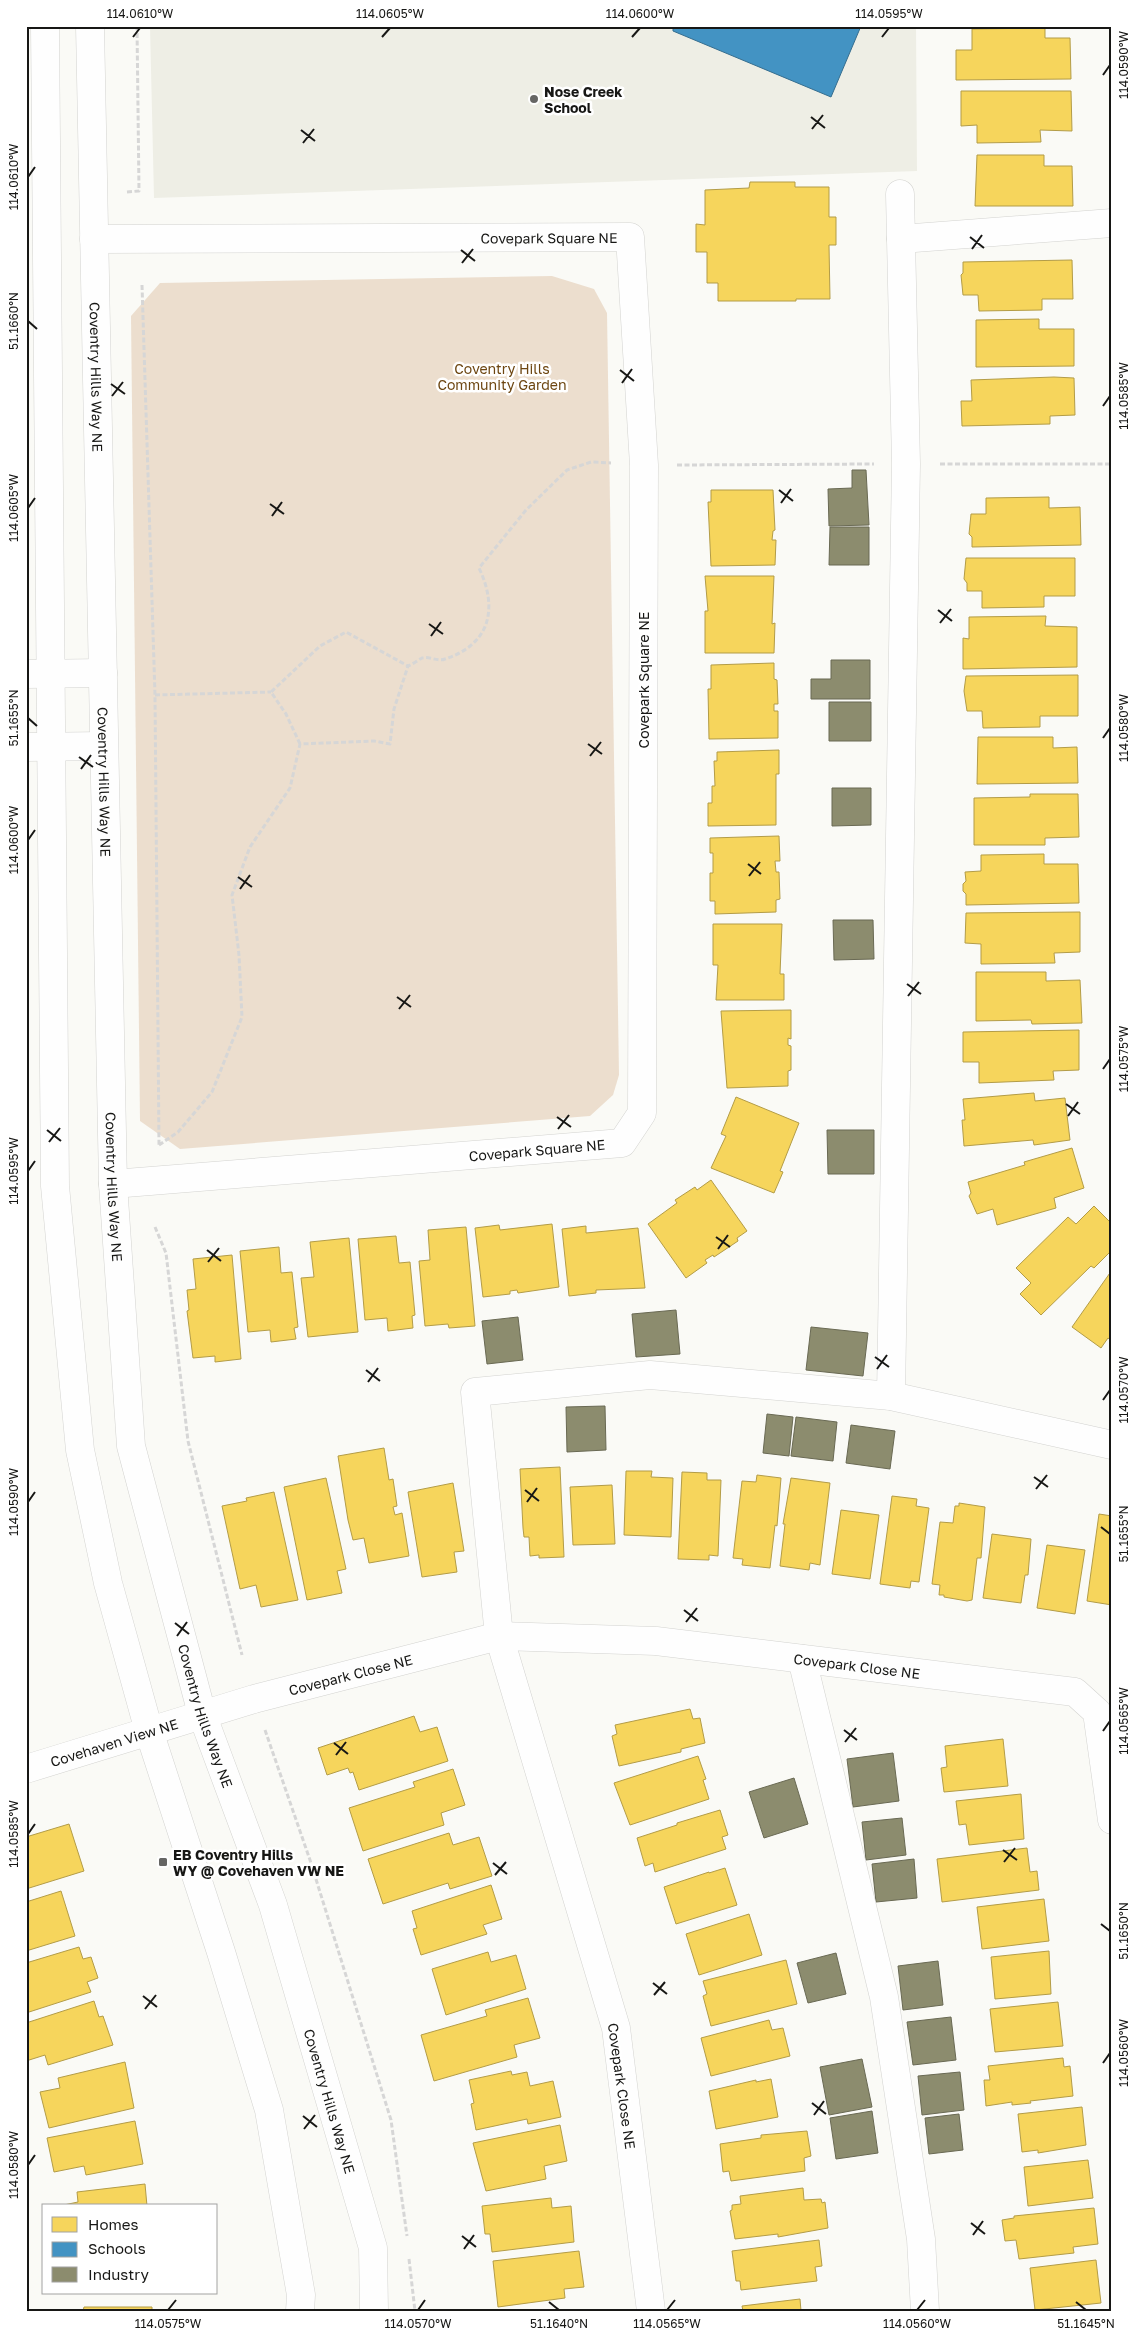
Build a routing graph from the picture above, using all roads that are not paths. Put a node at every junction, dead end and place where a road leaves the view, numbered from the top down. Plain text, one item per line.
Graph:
1 (44, 26) edge
2 (90, 26) edge
3 (900, 194) dead end
4 (1112, 223) edge
5 (94, 239) junction
6 (901, 239) junction
7 (103, 673) junction
8 (39, 674) edge
9 (103, 746) junction
10 (39, 747) edge
11 (113, 1184) junction
12 (891, 1396) junction
13 (1112, 1446) edge
14 (499, 1636) junction
15 (802, 1658) junction
16 (202, 1714) junction
17 (149, 1731) junction
18 (26, 1769) edge
19 (1112, 1820) edge
20 (300, 2311) edge
21 (374, 2311) edge
22 (651, 2311) edge
23 (925, 2311) edge

1 - 8 street
2 - 5 street, Coventry Hills Way NE
3 - 6 street
4 - 6 street
5 - 7 street, Coventry Hills Way NE
5 - 11 street, Covepark Square NE
6 - 12 street
7 - 8 street
7 - 9 street, Coventry Hills Way NE
8 - 10 street
9 - 10 street
9 - 11 street, Coventry Hills Way NE
10 - 17 street
11 - 16 street, Coventry Hills Way NE
12 - 13 street
12 - 14 street
14 - 15 street, Covepark Close NE
14 - 16 street, Covepark Close NE
14 - 22 street, Covepark Close NE
15 - 19 street, Covepark Close NE
15 - 23 street
16 - 17 street, Covehaven View NE
16 - 21 street, Coventry Hills Way NE
17 - 18 street, Covehaven View NE
17 - 20 street

